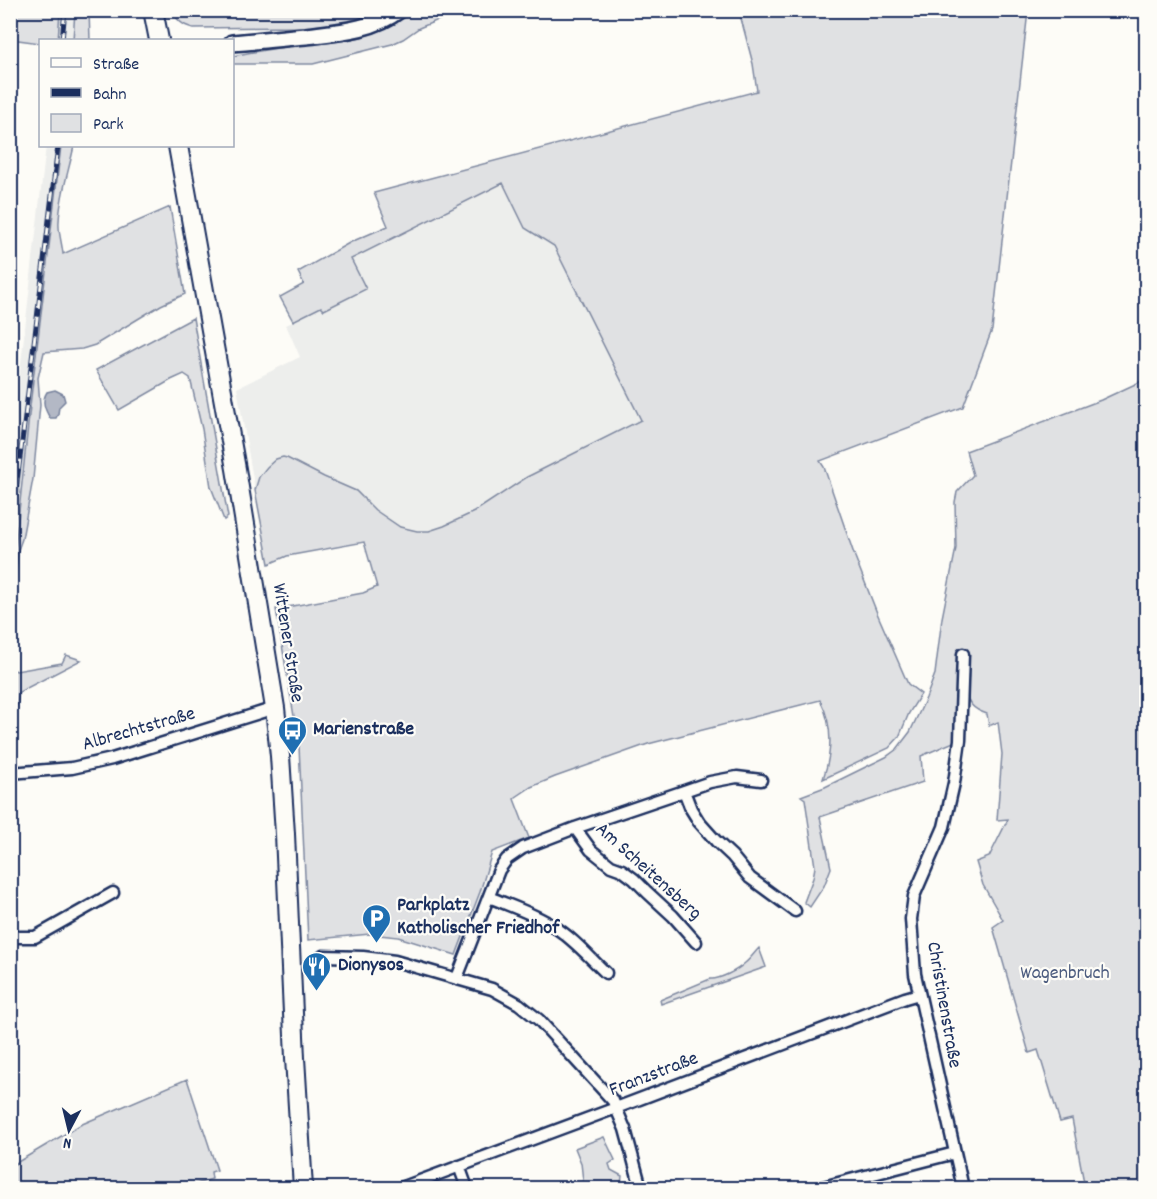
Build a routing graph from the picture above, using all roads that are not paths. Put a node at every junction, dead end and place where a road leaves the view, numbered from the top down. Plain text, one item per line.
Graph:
1 (153, 10) edge
2 (399, 10) edge
3 (159, 39) edge
4 (234, 43) edge
5 (178, 147) edge
6 (963, 654) dead end
7 (275, 708) junction
8 (10, 772) edge
9 (761, 780) dead end
10 (684, 790) junction
11 (575, 828) junction
12 (113, 893) dead end
13 (489, 897) junction
14 (795, 911) dead end
15 (10, 933) edge
16 (696, 942) dead end
17 (323, 956) dead end
18 (606, 973) dead end
19 (457, 978) junction
20 (919, 994) junction
21 (616, 1108) junction
22 (955, 1153) junction
23 (459, 1166) junction
24 (303, 1188) edge
25 (401, 1188) edge
26 (466, 1188) edge
27 (640, 1188) edge
28 (819, 1188) edge
29 (963, 1188) edge

1 - 3 main road
2 - 4 main road
5 - 7 main road, Wittener Straße
6 - 20 street, Christinenstraße
7 - 8 street, Albrechtstraße
7 - 24 main road, Wittener Straße
9 - 10 street, Am Scheitensberg
10 - 11 street, Am Scheitensberg
10 - 14 street
11 - 13 street, Am Scheitensberg
11 - 16 street, Am Scheitensberg
12 - 15 street
13 - 18 street
13 - 19 street, Am Scheitensberg
17 - 19 street
19 - 21 street
20 - 21 street, Franzstraße
20 - 22 street, Christinenstraße
21 - 23 street, Franzstraße
21 - 27 street
22 - 28 street
22 - 29 street, Christinenstraße
23 - 25 street, Franzstraße
23 - 26 street

